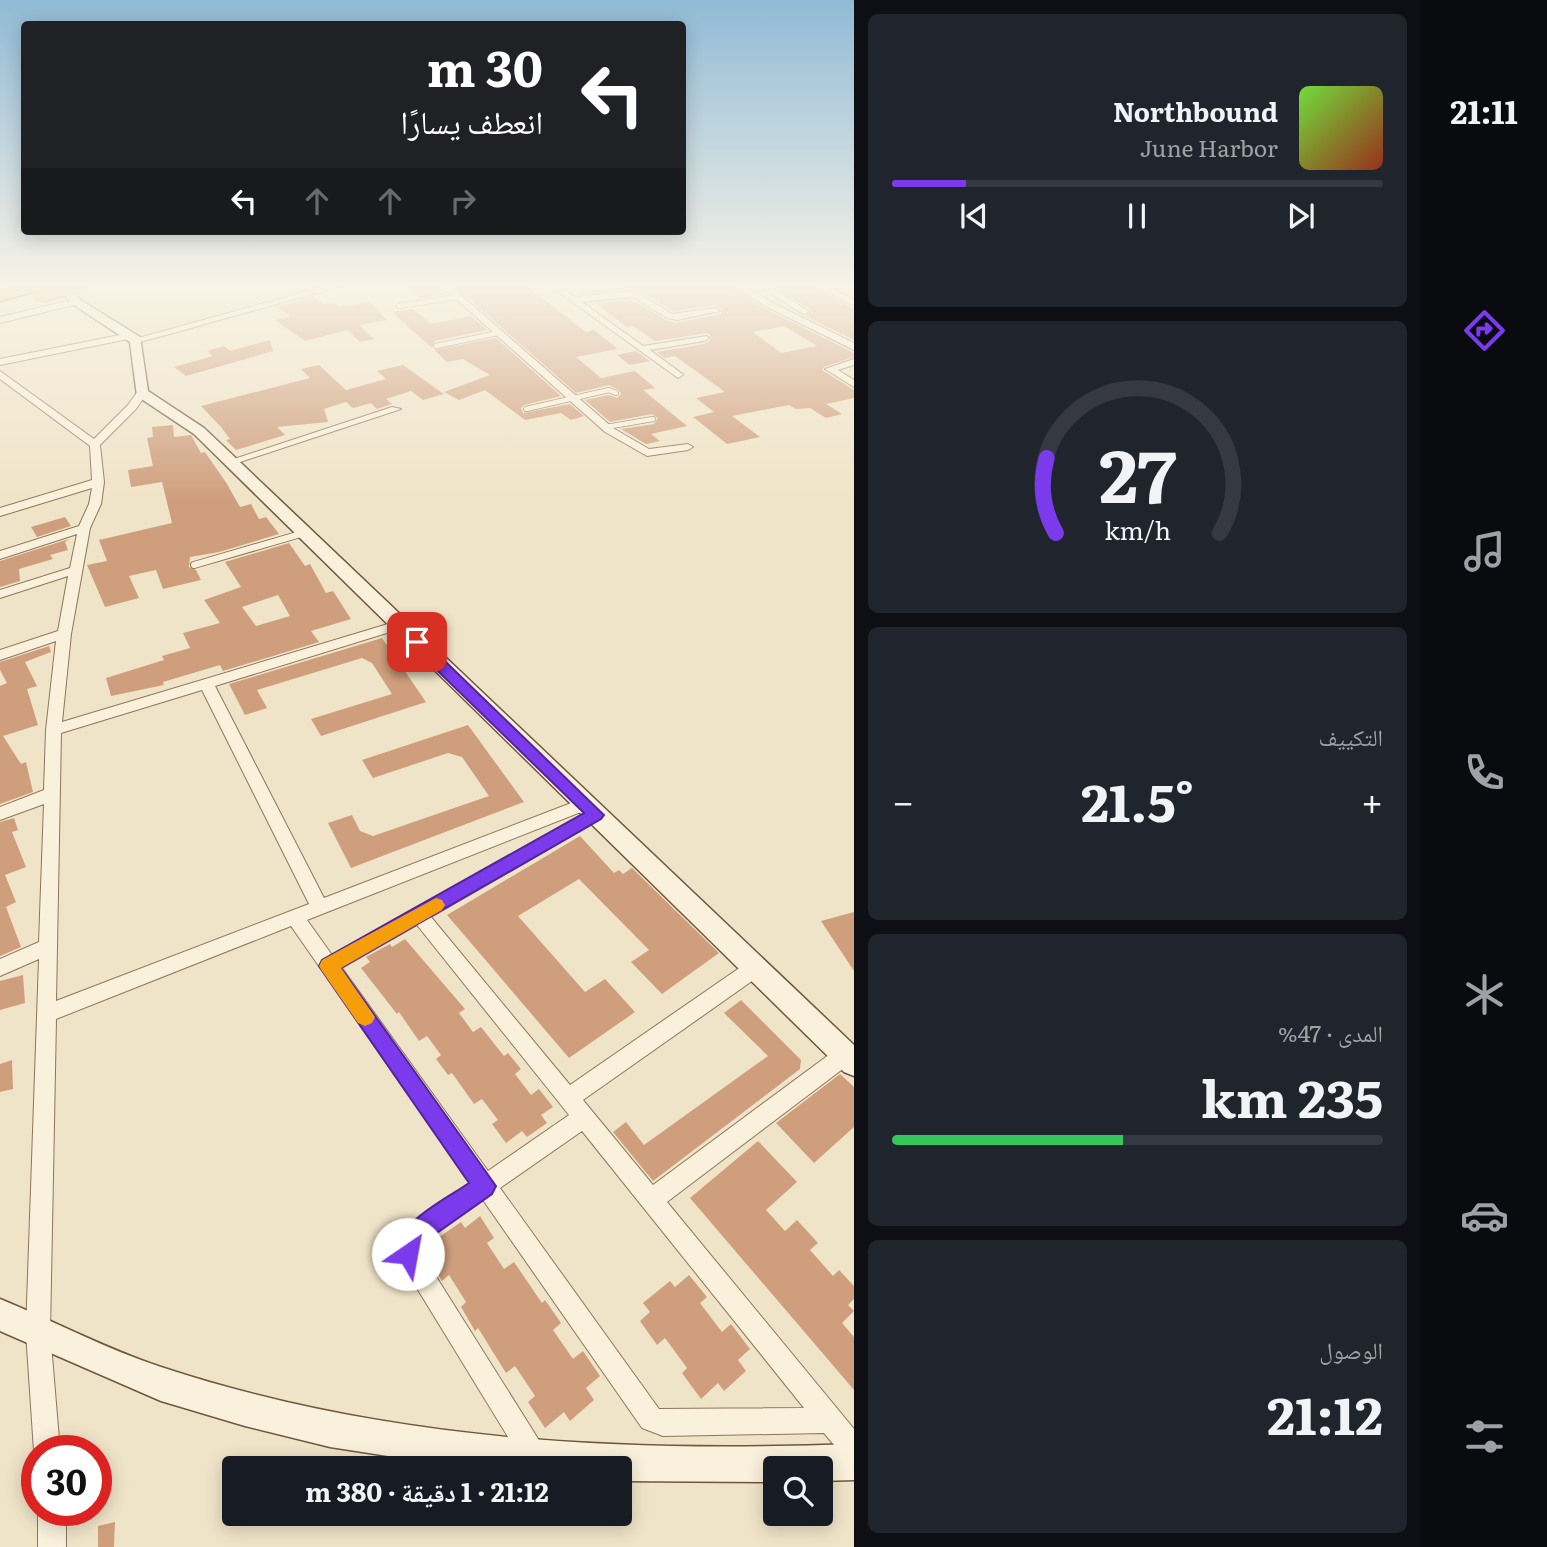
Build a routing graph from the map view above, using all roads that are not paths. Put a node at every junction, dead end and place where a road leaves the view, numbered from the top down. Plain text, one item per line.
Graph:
1 (38, 355) edge
2 (136, 355) edge
3 (523, 355) edge
4 (650, 355) edge
5 (0, 362) edge
6 (854, 362) edge
7 (0, 374) edge
8 (678, 375) dead end
9 (854, 384) edge
10 (142, 393) junction
11 (616, 393) dead end
12 (571, 397) junction
13 (396, 409) dead end
14 (526, 409) dead end
15 (653, 419) dead end
16 (606, 427) junction
17 (95, 445) junction
18 (688, 447) dead end
19 (230, 462) junction
20 (98, 482) junction
21 (0, 512) edge
22 (84, 528) junction
23 (304, 533) junction
24 (0, 555) edge
25 (194, 565) dead end
26 (76, 570) junction
27 (0, 594) edge
28 (398, 625) junction
29 (64, 634) junction
30 (0, 655) edge
31 (206, 683) junction
32 (54, 730) junction
33 (52, 794) junction
34 (590, 809) junction
35 (0, 814) edge
36 (320, 907) junction
37 (419, 915) junction
38 (295, 917) junction
39 (49, 946) junction
40 (329, 966) junction
41 (0, 968) edge
42 (755, 968) junction
43 (48, 1013) junction
44 (849, 1059) edge
45 (568, 1098) junction
46 (584, 1117) junction
47 (484, 1186) junction
48 (652, 1200) junction
49 (0, 1315) edge
50 (38, 1332) junction
51 (831, 1420) junction
52 (46, 1435) edge
53 (854, 1449) edge
54 (509, 1456) edge
55 (534, 1456) edge
56 (632, 1462) edge
57 (854, 1462) edge
58 (52, 1526) edge
59 (52, 1547) edge

1 - 5 street
2 - 10 street
3 - 12 street
4 - 8 street
6 - 9 street
7 - 17 street
10 - 17 street
10 - 19 street
11 - 12 lane
12 - 14 lane
12 - 16 street
13 - 19 street
15 - 16 lane
16 - 18 street
17 - 20 street
19 - 23 street
20 - 21 street
20 - 22 street
22 - 24 street
22 - 26 street
23 - 25 lane
23 - 28 street
26 - 27 street
26 - 29 street
28 - 31 street
28 - 34 street
29 - 30 street
29 - 32 street
31 - 32 street
31 - 36 street
32 - 33 street
33 - 35 street
33 - 39 street
34 - 36 street
34 - 37 street
34 - 42 street
36 - 38 street
37 - 40 street
37 - 45 street
38 - 40 street
38 - 43 street
39 - 41 street
39 - 43 street
40 - 47 street
42 - 44 street
42 - 45 street
43 - 50 street
44 - 48 street
45 - 46 street
46 - 47 street
46 - 48 street
47 - 51 street
47 - 55 street
48 - 51 street
49 - 50 street
50 - 52 street
50 - 54 street
51 - 53 street
56 - 57 street
58 - 59 street

